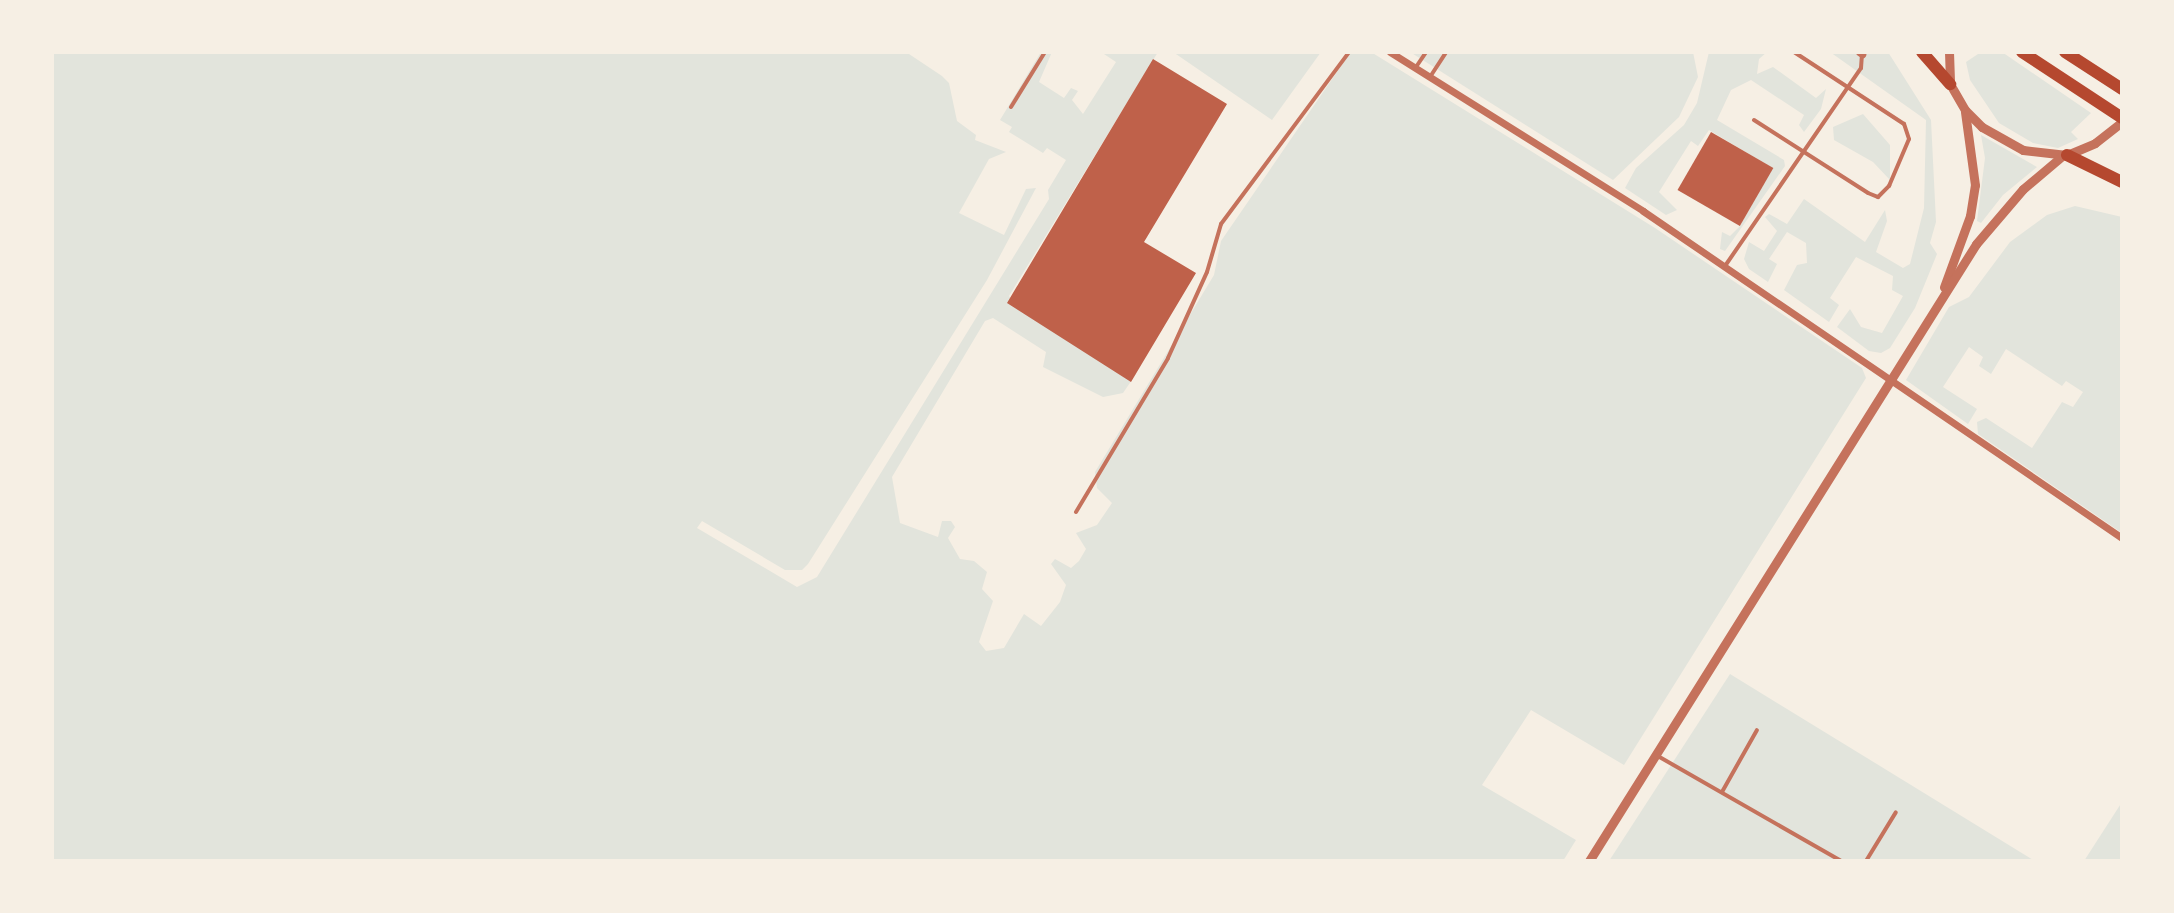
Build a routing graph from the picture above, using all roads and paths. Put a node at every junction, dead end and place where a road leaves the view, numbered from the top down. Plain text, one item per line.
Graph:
1 (1045, 52) edge
2 (1349, 52) edge
3 (1390, 52) edge
4 (1426, 52) edge
5 (1446, 52) edge
6 (1794, 52) edge
7 (1922, 52) edge
8 (1949, 52) edge
9 (2022, 52) edge
10 (2065, 52) edge
11 (1861, 53) edge
12 (1415, 68) junction
13 (1430, 77) junction
14 (1950, 84) junction
15 (2117, 86) edge
16 (1848, 87) junction
17 (1011, 107) dead end
18 (1965, 110) junction
19 (1754, 120) dead end
20 (2122, 120) edge
21 (1804, 151) junction
22 (2064, 156) junction
23 (2122, 182) edge
24 (1725, 266) junction
25 (1935, 309) junction
26 (1891, 378) junction
27 (1076, 512) dead end
28 (2122, 538) edge
29 (1757, 730) dead end
30 (1655, 755) junction
31 (1722, 792) junction
32 (1896, 812) dead end
33 (1589, 861) edge
34 (1841, 861) edge
35 (1866, 861) edge

1 - 17 lane
2 - 27 lane
3 - 12 street
4 - 12 lane
5 - 13 lane
6 - 16 lane
7 - 14 highway
8 - 14 street
9 - 20 highway
10 - 15 highway
11 - 16 lane
12 - 13 street
13 - 24 street
14 - 18 street
16 - 21 lane
16 - 21 lane
18 - 22 street
18 - 25 street
19 - 21 lane
20 - 22 street
21 - 24 lane
22 - 23 highway
22 - 25 street
24 - 26 street
25 - 26 street
26 - 28 street
26 - 30 street
29 - 31 lane
30 - 31 lane
30 - 33 street
31 - 34 lane
32 - 35 lane

